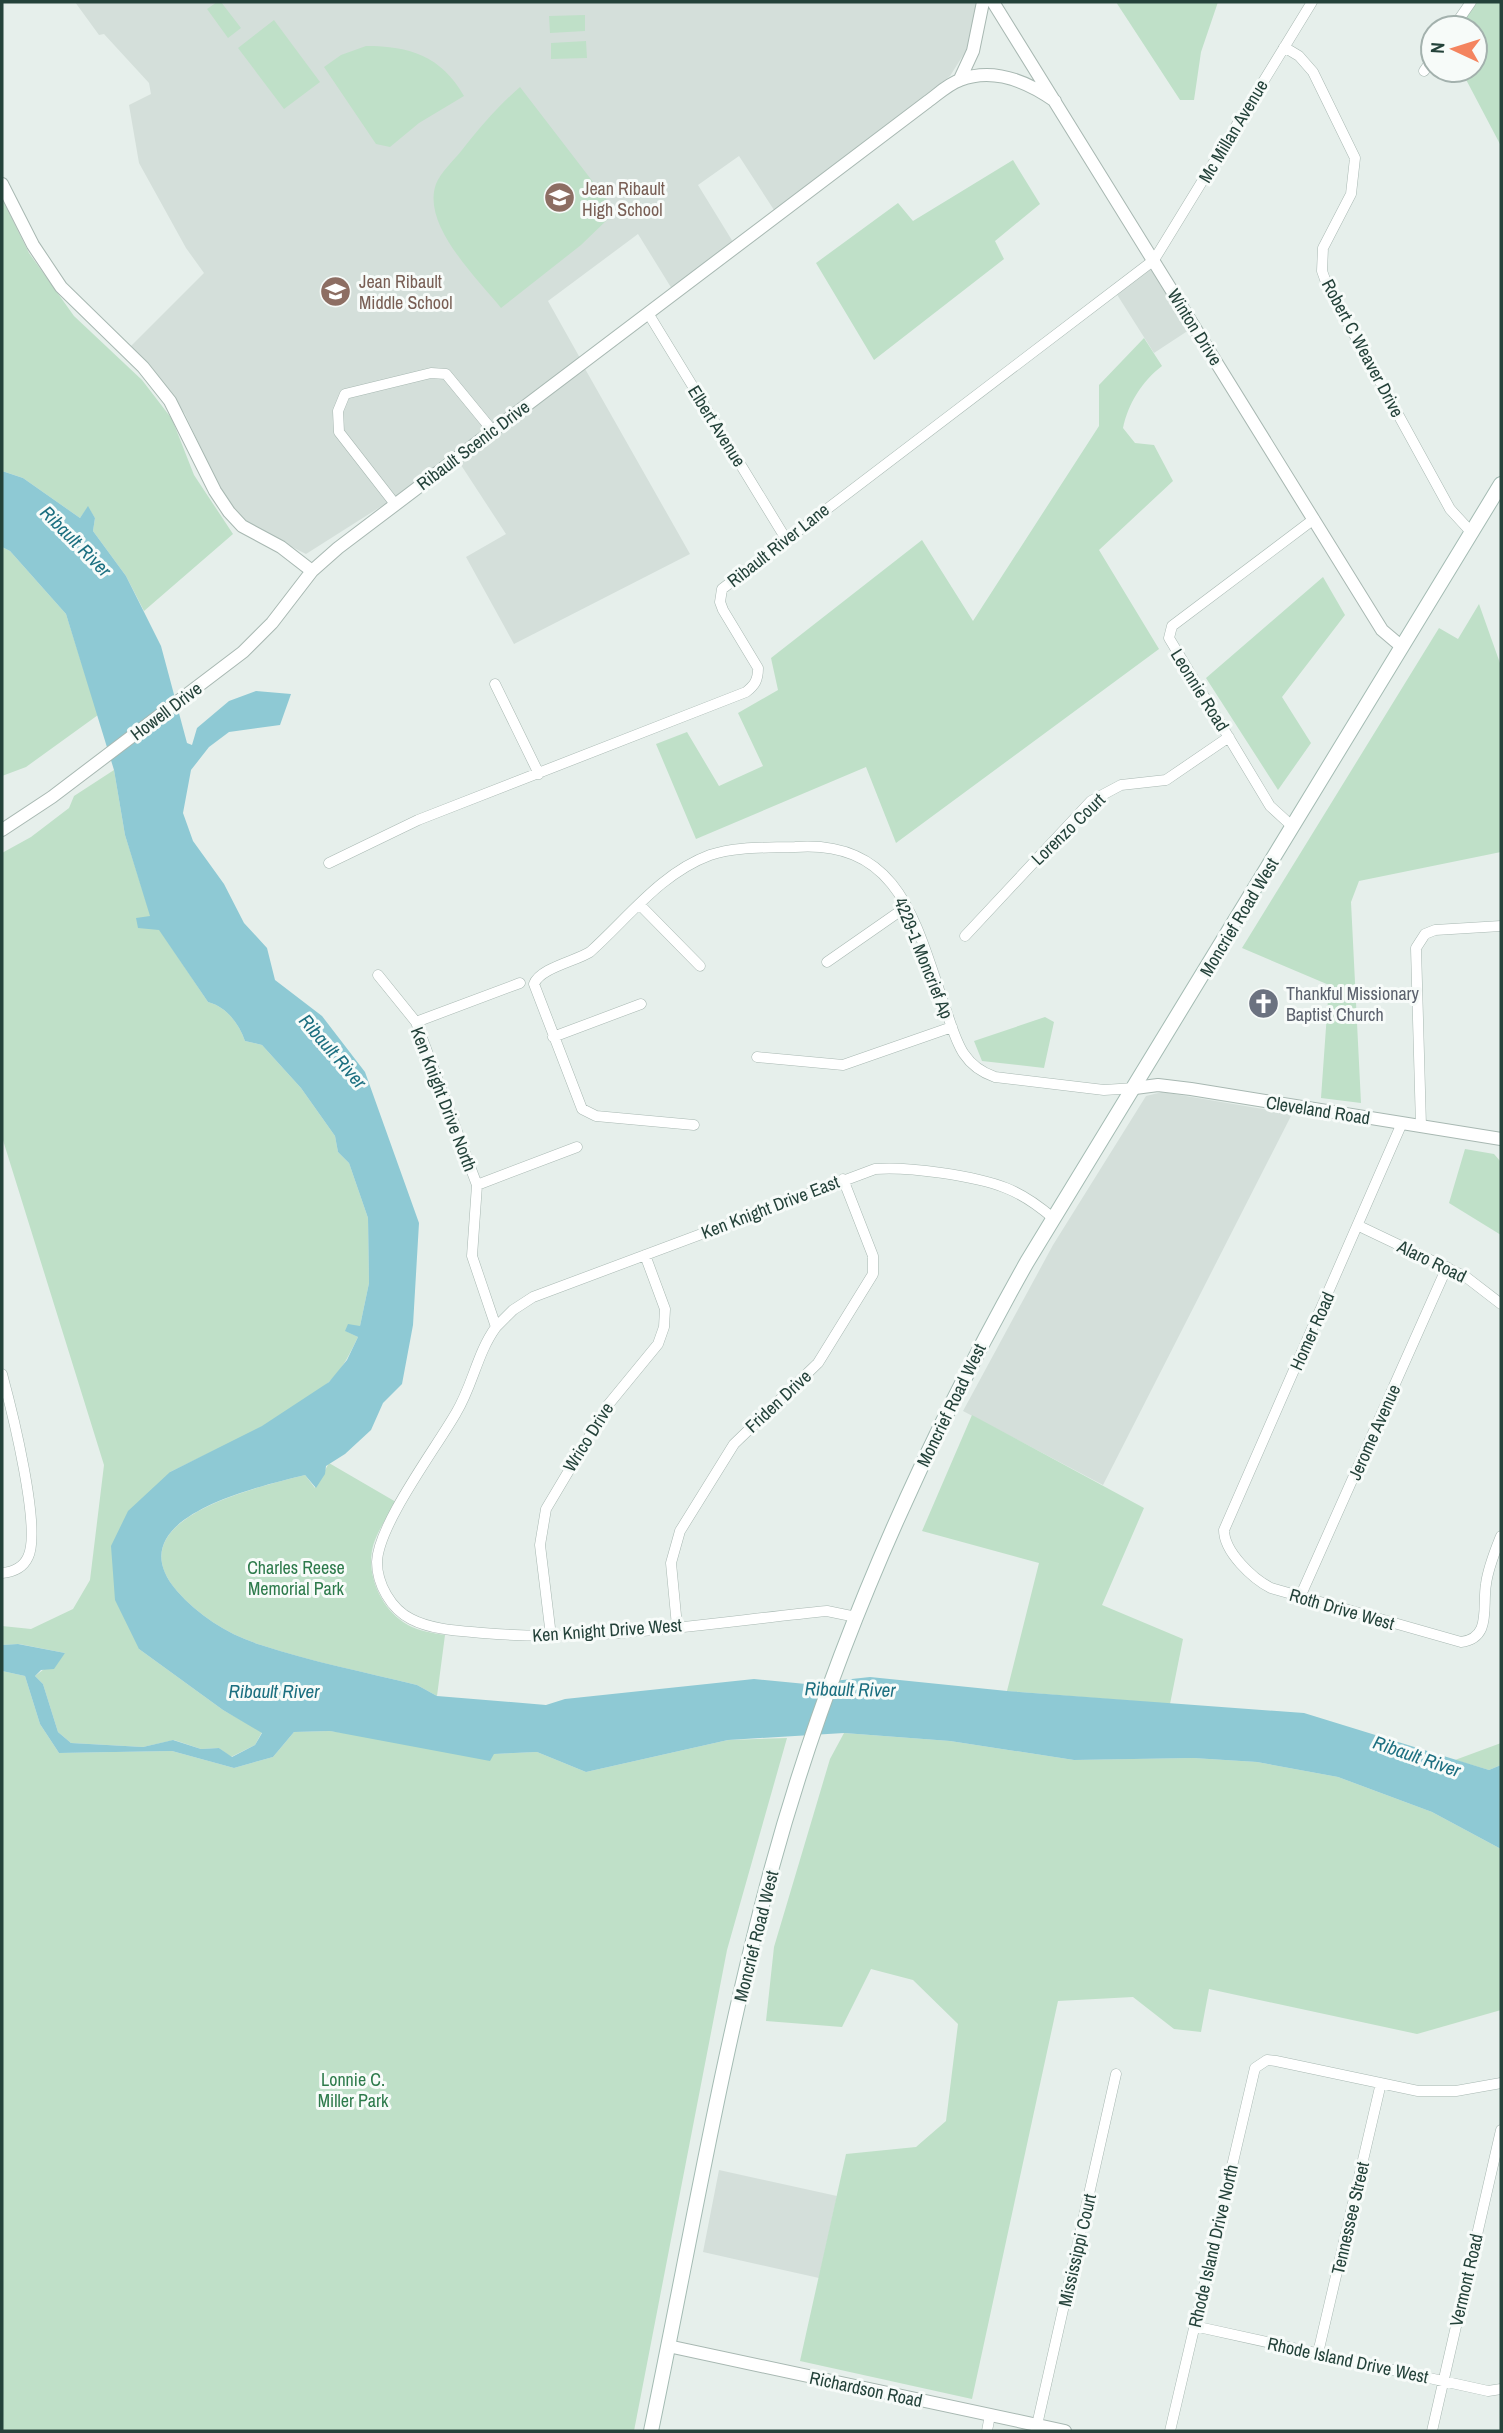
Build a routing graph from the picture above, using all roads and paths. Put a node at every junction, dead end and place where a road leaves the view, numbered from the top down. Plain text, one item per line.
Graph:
1 (983, 2) edge
2 (993, 2) edge
3 (1312, 2) edge
4 (1284, 47) junction
5 (960, 79) junction
6 (1055, 101) junction
7 (2, 184) edge
8 (1154, 260) junction
9 (648, 313) junction
10 (492, 430) junction
11 (1501, 484) edge
12 (395, 504) junction
13 (1314, 519) junction
14 (1472, 533) junction
15 (786, 539) junction
16 (312, 571) junction
17 (1402, 647) junction
18 (495, 684) dead end
19 (1229, 737) junction
20 (539, 774) junction
21 (1293, 827) junction
22 (2, 830) edge
23 (329, 863) dead end
24 (640, 905) junction
25 (906, 907) junction
26 (1501, 926) edge
27 (965, 936) dead end
28 (827, 962) dead end
29 (700, 966) dead end
30 (378, 975) dead end
31 (520, 983) dead end
32 (641, 1004) dead end
33 (415, 1022) junction
34 (951, 1027) junction
35 (553, 1037) junction
36 (757, 1057) dead end
37 (1135, 1088) junction
38 (1402, 1123) junction
39 (694, 1125) dead end
40 (1421, 1126) junction
41 (1501, 1139) edge
42 (577, 1147) dead end
43 (843, 1179) junction
44 (477, 1185) junction
45 (1053, 1218) junction
46 (1359, 1226) junction
47 (645, 1255) junction
48 (1447, 1267) junction
49 (1501, 1304) edge
50 (496, 1327) junction
51 (2, 1374) edge
52 (1501, 1536) edge
53 (1224, 1538) joint
54 (2, 1573) edge
55 (1300, 1597) junction
56 (856, 1617) junction
57 (677, 1626) junction
58 (551, 1636) junction
59 (1116, 2074) dead end
60 (1381, 2083) junction
61 (1501, 2083) edge
62 (1501, 2130) edge
63 (1195, 2326) junction
64 (668, 2346) junction
65 (1318, 2353) junction
66 (1443, 2380) junction
67 (1501, 2389) edge
68 (990, 2415) junction
69 (1037, 2425) junction
70 (651, 2431) edge
71 (987, 2431) edge
72 (1065, 2431) edge
73 (1170, 2431) edge
74 (1432, 2431) edge

1 - 5 street
2 - 6 street, Winton Drive
3 - 4 street, Mc Millan Avenue
4 - 8 street, Mc Millan Avenue
4 - 14 street, Robert C Weaver Drive
5 - 6 street
5 - 9 street, Ribault Scenic Drive
6 - 8 street, Winton Drive
7 - 16 street
8 - 13 street, Winton Drive
8 - 15 street, Ribault River Lane
9 - 10 street, Ribault Scenic Drive
9 - 15 street, Elbert Avenue
10 - 12 street, Ribault Scenic Drive
10 - 12 street
11 - 14 main road, Moncrief Road West
12 - 16 street, Ribault Scenic Drive
13 - 17 street, Winton Drive
13 - 19 street, Leonnie Road
14 - 17 main road, Moncrief Road West
15 - 20 street, Ribault River Lane
16 - 22 street, Howell Drive
17 - 21 main road, Moncrief Road West
18 - 20 street
19 - 21 street, Leonnie Road
19 - 27 street, Lorenzo Court
20 - 23 street, Ribault River Lane
21 - 37 main road, Moncrief Road West
24 - 25 street, 4229-1 Moncrief Ap
24 - 29 street
24 - 35 street, 4229-1 Moncrief Ap
25 - 28 street
25 - 34 street, 4229-1 Moncrief Ap
26 - 40 street
30 - 33 street, Ken Knight Drive North
31 - 33 street
32 - 35 street
33 - 44 street, Ken Knight Drive North
34 - 36 street
34 - 37 street, 4229-1 Moncrief Ap
35 - 39 street
37 - 38 street, Cleveland Road
37 - 45 main road, Moncrief Road West
38 - 40 street, Cleveland Road
38 - 46 street, Homer Road
40 - 41 street, Cleveland Road
42 - 44 street
43 - 45 street, Ken Knight Drive East
43 - 47 street, Ken Knight Drive East
43 - 57 street, Friden Drive
44 - 50 street, Ken Knight Drive North
45 - 56 main road, Moncrief Road West
46 - 48 street, Alaro Road
46 - 53 street, Homer Road
47 - 50 street, Ken Knight Drive East
47 - 58 street, Wrico Drive
48 - 49 street, Alaro Road
48 - 55 street, Jerome Avenue
50 - 58 street, Ken Knight Drive West
51 - 54 street
52 - 55 street, Roth Drive West
53 - 55 street, Roth Drive West
56 - 57 street, Ken Knight Drive West
56 - 64 main road, Moncrief Road West
57 - 58 street, Ken Knight Drive West
59 - 69 street, Mississippi Court
60 - 61 street
60 - 63 street, Rhode Island Drive North
60 - 65 street, Tennessee Street
62 - 66 street, Vermont Road
63 - 65 street, Rhode Island Drive West
63 - 73 street, Rhode Island Drive North
64 - 68 street, Richardson Road
64 - 70 main road, Moncrief Road West
65 - 66 street, Rhode Island Drive West
66 - 67 street, Rhode Island Drive West
66 - 74 street, Vermont Road
68 - 69 street, Richardson Road
68 - 71 street
69 - 72 street, Richardson Road

